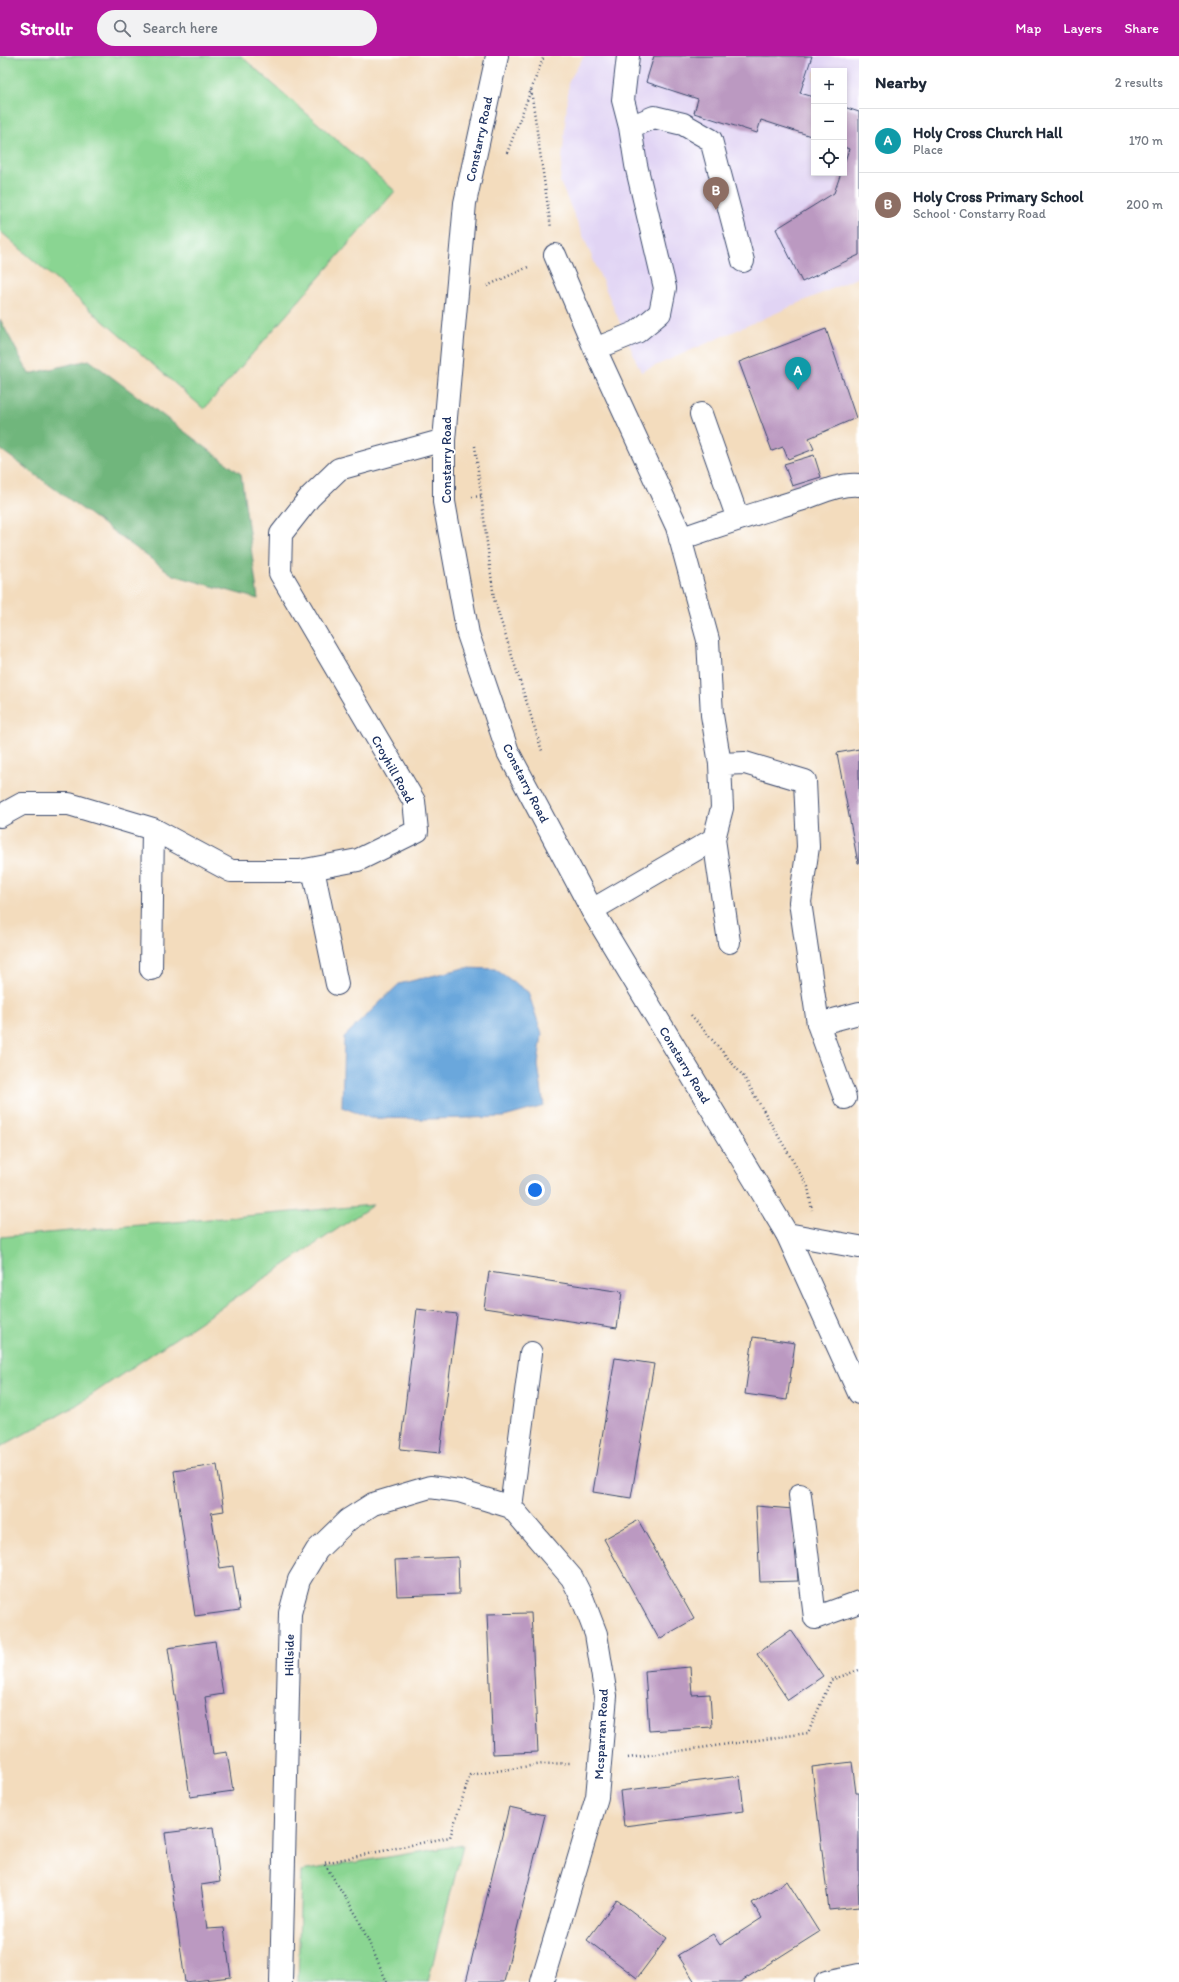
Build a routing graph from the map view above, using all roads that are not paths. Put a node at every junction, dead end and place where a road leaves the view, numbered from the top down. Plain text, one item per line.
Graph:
1 (497, 56) edge
2 (628, 56) edge
3 (630, 128) junction
4 (555, 255) road end
5 (743, 261) dead end
6 (595, 349) junction
7 (701, 414) dead end
8 (444, 440) junction
9 (859, 485) edge
10 (738, 519) junction
11 (680, 539) junction
12 (720, 764) junction
13 (0, 816) edge
14 (153, 829) junction
15 (714, 839) junction
16 (313, 869) junction
17 (592, 910) junction
18 (729, 942) dead end
19 (151, 969) dead end
20 (337, 984) dead end
21 (859, 1013) edge
22 (818, 1024) junction
23 (845, 1098) dead end
24 (786, 1234) junction
25 (859, 1247) edge
26 (531, 1353) dead end
27 (859, 1393) edge
28 (800, 1495) dead end
29 (511, 1507) junction
30 (859, 1602) edge
31 (859, 1975) edge
32 (281, 1982) edge
33 (542, 1982) edge
34 (826, 1982) edge

1 - 8 street, Constarry Road
2 - 3 street
3 - 5 street
3 - 6 street
4 - 6 street
6 - 11 street
7 - 10 street
8 - 16 street, Croyhill Road
8 - 17 street, Constarry Road
9 - 10 street
10 - 11 street
11 - 12 street
12 - 15 street
12 - 22 street
13 - 14 street, Croyhill Road
14 - 16 street, Croyhill Road
14 - 19 street
15 - 17 street
15 - 18 street
16 - 20 street
17 - 24 street, Constarry Road
21 - 22 street
22 - 23 street
24 - 25 street
24 - 27 street, Constarry Road
26 - 29 street
28 - 30 street
29 - 32 street, Hillside
29 - 33 street, Mcsparran Road
31 - 34 street

